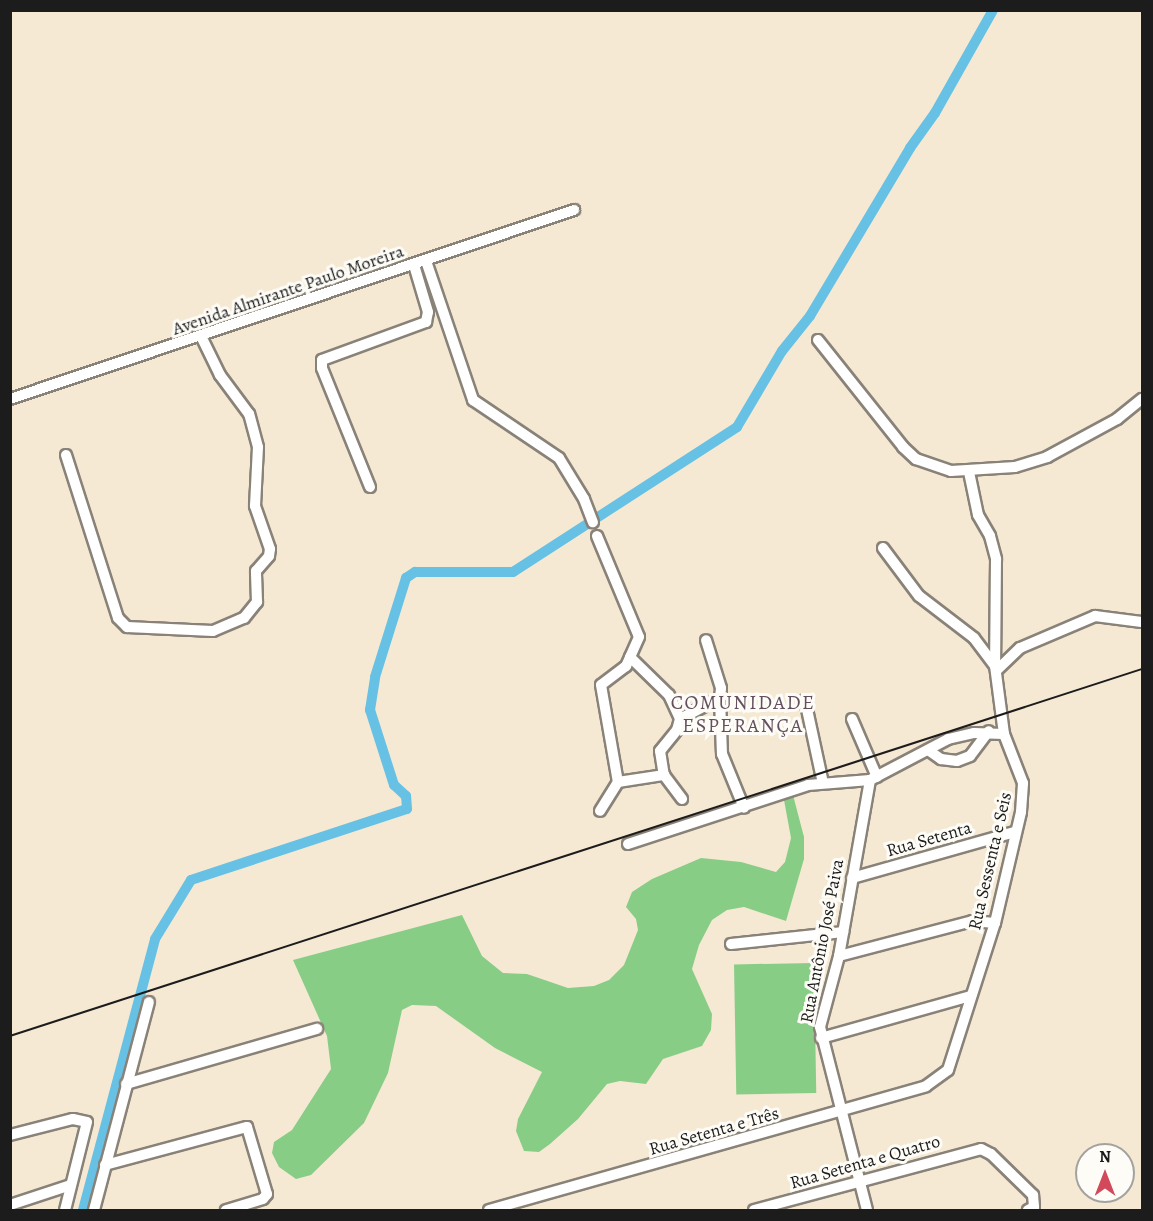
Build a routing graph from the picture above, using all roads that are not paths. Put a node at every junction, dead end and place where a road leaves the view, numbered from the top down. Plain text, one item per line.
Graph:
1 (574, 210) dead end
2 (426, 261) junction
3 (414, 265) junction
4 (201, 336) junction
5 (818, 340) dead end
6 (10, 399) edge
7 (1143, 399) edge
8 (66, 455) dead end
9 (969, 472) junction
10 (370, 487) dead end
11 (593, 522) dead end
12 (597, 536) dead end
13 (883, 548) dead end
14 (1143, 622) edge
15 (706, 640) dead end
16 (630, 657) junction
17 (995, 668) junction
18 (720, 698) junction
19 (806, 700) dead end
20 (680, 719) junction
21 (852, 719) dead end
22 (1002, 721) junction
23 (985, 734) junction
24 (1004, 734) junction
25 (928, 750) junction
26 (664, 775) junction
27 (873, 779) junction
28 (618, 782) junction
29 (823, 783) junction
30 (682, 799) dead end
31 (744, 808) junction
32 (600, 811) dead end
33 (1014, 832) junction
34 (628, 844) dead end
35 (852, 878) junction
36 (995, 923) junction
37 (843, 932) junction
38 (731, 944) dead end
39 (839, 957) junction
40 (970, 996) junction
41 (149, 1002) dead end
42 (317, 1029) dead end
43 (820, 1038) junction
44 (945, 1075) joint
45 (126, 1084) junction
46 (838, 1111) junction
47 (10, 1135) edge
48 (105, 1165) junction
49 (858, 1180) junction
50 (71, 1185) junction
51 (10, 1204) edge
52 (1032, 1207) edge
53 (65, 1210) edge
54 (94, 1210) edge
55 (226, 1210) edge
56 (489, 1210) edge
57 (754, 1210) edge
58 (867, 1210) edge

1 - 2 street, Avenida Almirante Paulo Moreira
2 - 3 street, Avenida Almirante Paulo Moreira
2 - 11 street
3 - 4 street, Avenida Almirante Paulo Moreira
3 - 10 street
4 - 6 street, Avenida Almirante Paulo Moreira
4 - 8 street
5 - 9 street
7 - 9 street
9 - 17 street, Rua Sessenta e Seis
12 - 16 street
13 - 17 street
14 - 17 street
15 - 18 street
16 - 20 street
16 - 28 street
17 - 22 street, Rua Sessenta e Seis
18 - 20 street
18 - 31 street
19 - 29 street
20 - 26 street
21 - 27 street
22 - 23 street
22 - 24 street, Rua Sessenta e Seis
23 - 24 street
23 - 25 street
23 - 25 street
24 - 33 street, Rua Sessenta e Seis
25 - 27 street
26 - 28 street
26 - 30 street
27 - 29 street
27 - 35 street, Rua Antônio José Paiva
28 - 32 street
29 - 31 street
31 - 34 street
33 - 35 street, Rua Setenta
33 - 36 street, Rua Sessenta e Seis
35 - 37 street, Rua Antônio José Paiva
36 - 39 street
36 - 40 street, Rua Sessenta e Seis
37 - 38 street
37 - 39 street, Rua Antônio José Paiva
39 - 43 street, Rua Antônio José Paiva
40 - 43 street
40 - 44 street, Rua Sessenta e Seis
41 - 45 street
42 - 45 street
43 - 46 street, Rua Antônio José Paiva
44 - 46 street, Rua Setenta e Três
45 - 48 street
46 - 49 street, Rua Antônio José Paiva
46 - 56 street, Rua Setenta e Três
47 - 50 street
48 - 54 street
48 - 55 street
49 - 52 street, Rua Setenta e Quatro
49 - 57 street, Rua Setenta e Quatro
49 - 58 street, Rua Antônio José Paiva
50 - 51 street
50 - 53 street

